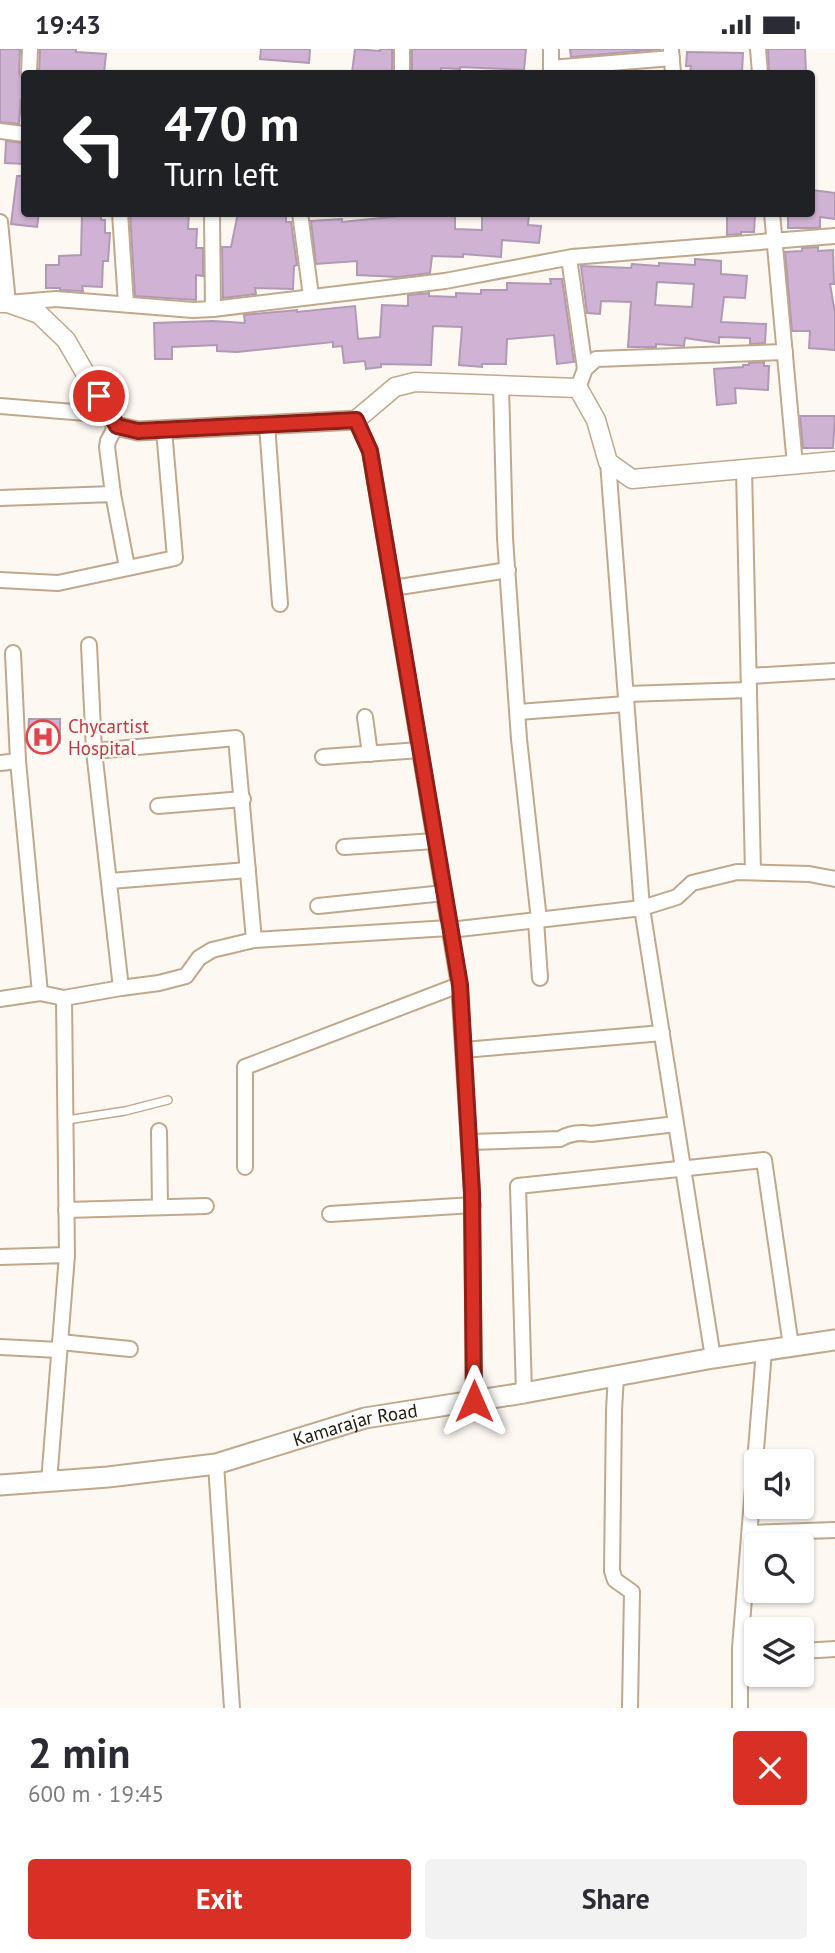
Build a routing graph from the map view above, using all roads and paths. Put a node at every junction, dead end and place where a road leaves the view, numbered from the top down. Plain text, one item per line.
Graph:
1 (30, 49) edge
2 (402, 49) edge
3 (551, 49) edge
4 (758, 49) edge
5 (672, 60) edge
6 (29, 70) edge
7 (402, 70) edge
8 (552, 70) edge
9 (563, 70) edge
10 (760, 70) edge
11 (0, 131) edge
12 (21, 134) edge
13 (120, 217) edge
14 (212, 217) edge
15 (301, 217) edge
16 (772, 217) edge
17 (0, 222) edge
18 (835, 236) edge
19 (775, 241) junction
20 (569, 258) junction
21 (311, 296) junction
22 (4, 303) edge
23 (126, 304) junction
24 (213, 309) junction
25 (785, 352) junction
26 (585, 369) junction
27 (501, 385) junction
28 (578, 388) junction
29 (0, 406) edge
30 (113, 420) junction
31 (356, 420) junction
32 (267, 425) junction
33 (163, 430) junction
34 (835, 461) edge
35 (608, 462) junction
36 (794, 465) junction
37 (744, 469) junction
38 (113, 494) junction
39 (0, 498) edge
40 (127, 568) junction
41 (508, 570) junction
42 (0, 580) edge
43 (393, 588) junction
44 (280, 604) dead end
45 (89, 645) dead end
46 (13, 653) dead end
47 (835, 671) edge
48 (749, 683) junction
49 (626, 699) junction
50 (517, 712) junction
51 (365, 717) dead end
52 (420, 750) junction
53 (94, 751) junction
54 (370, 754) junction
55 (323, 757) dead end
56 (18, 761) junction
57 (0, 763) edge
58 (243, 799) junction
59 (158, 806) dead end
60 (435, 841) junction
61 (344, 847) dead end
62 (248, 870) junction
63 (753, 872) junction
64 (835, 879) edge
65 (110, 881) junction
66 (444, 893) junction
67 (318, 906) dead end
68 (642, 908) junction
69 (538, 920) junction
70 (449, 929) junction
71 (254, 940) junction
72 (540, 978) dead end
73 (460, 985) junction
74 (121, 988) junction
75 (40, 993) junction
76 (64, 998) junction
77 (0, 999) edge
78 (662, 1033) junction
79 (464, 1050) junction
80 (168, 1100) dead end
81 (67, 1120) junction
82 (676, 1124) junction
83 (159, 1131) dead end
84 (470, 1142) junction
85 (245, 1167) dead end
86 (683, 1167) junction
87 (473, 1205) junction
88 (206, 1206) dead end
89 (160, 1207) junction
90 (66, 1210) junction
91 (330, 1214) dead end
92 (66, 1255) junction
93 (0, 1257) edge
94 (835, 1340) edge
95 (59, 1346) junction
96 (791, 1346) junction
97 (0, 1347) edge
98 (130, 1349) dead end
99 (764, 1351) junction
100 (713, 1358) junction
101 (616, 1376) junction
102 (524, 1393) junction
103 (474, 1401) junction
104 (216, 1464) junction
105 (49, 1482) junction
106 (0, 1485) edge
107 (835, 1530) edge
108 (750, 1533) edge
109 (771, 1533) edge
110 (744, 1603) edge
111 (835, 1649) edge
112 (814, 1650) edge
113 (740, 1654) junction
114 (744, 1654) edge
115 (232, 1708) edge
116 (630, 1708) edge
117 (740, 1708) edge

1 - 6 street
2 - 7 street
3 - 8 street
4 - 10 street
5 - 9 street
11 - 12 street
13 - 23 street
14 - 24 street
15 - 21 street
16 - 19 street
17 - 22 street
18 - 19 street
19 - 20 street
19 - 25 street
20 - 21 street
20 - 26 street
21 - 24 street
22 - 23 street
22 - 30 street
23 - 24 street
25 - 26 street
25 - 36 street
26 - 28 street
27 - 28 street
27 - 31 street
27 - 41 street
28 - 35 street
29 - 30 street
30 - 33 street
30 - 38 street
31 - 32 street
31 - 43 street
32 - 33 street
32 - 44 street
33 - 40 street
34 - 36 street
35 - 37 street
35 - 49 street
36 - 37 street
37 - 48 street
38 - 39 street
38 - 40 street
40 - 42 street
41 - 43 street
41 - 50 street
43 - 52 street
45 - 53 street
46 - 56 street
47 - 48 street
48 - 49 street
48 - 63 street
49 - 50 street
49 - 68 street
50 - 69 street
51 - 54 street
52 - 54 street
52 - 60 street
53 - 58 street
53 - 65 street
54 - 55 street
56 - 57 street
56 - 75 street
58 - 59 street
58 - 62 street
60 - 61 street
60 - 66 street
62 - 65 street
62 - 71 street
63 - 64 street
63 - 68 street
65 - 74 street
66 - 67 street
66 - 70 street
68 - 69 street
68 - 78 street
69 - 70 street
69 - 72 street
70 - 71 street
70 - 73 street
71 - 74 street
73 - 79 street
73 - 85 street
74 - 76 street
75 - 76 street
75 - 77 street
76 - 81 street
78 - 79 street
78 - 82 street
79 - 84 street
80 - 81 lane
81 - 90 street
82 - 84 street
82 - 86 street
83 - 89 street
84 - 87 street
86 - 96 street
86 - 100 street
86 - 102 street
87 - 91 street
87 - 103 street
88 - 89 street
89 - 90 street
90 - 92 street
92 - 93 street
92 - 95 street
94 - 96 main road, Kamarajar Road
95 - 97 street
95 - 98 street
95 - 105 street
96 - 99 main road, Kamarajar Road
99 - 100 main road, Kamarajar Road
99 - 108 street
100 - 101 main road, Kamarajar Road
101 - 102 main road, Kamarajar Road
101 - 116 street
102 - 103 main road, Kamarajar Road
103 - 104 main road, Kamarajar Road
104 - 105 main road, Kamarajar Road
104 - 115 street
105 - 106 main road, Kamarajar Road
107 - 109 street
110 - 113 street
111 - 112 street
113 - 114 street
113 - 117 street

